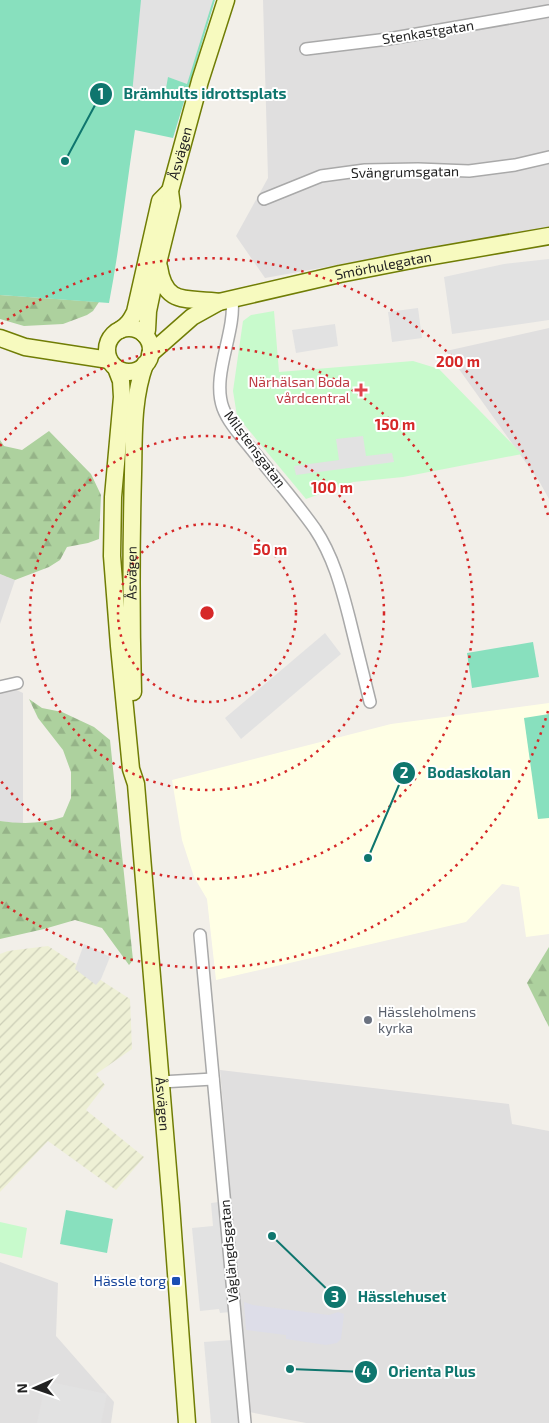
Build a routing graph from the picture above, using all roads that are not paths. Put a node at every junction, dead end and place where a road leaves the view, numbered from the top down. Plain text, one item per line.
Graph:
1 (226, 0) edge
2 (549, 11) edge
3 (306, 49) dead end
4 (549, 157) edge
5 (170, 191) junction
6 (264, 199) dead end
7 (549, 236) edge
8 (158, 263) junction
9 (226, 300) junction
10 (173, 332) junction
11 (115, 334) junction
12 (145, 335) junction
13 (0, 338) edge
14 (71, 353) junction
15 (148, 359) junction
16 (113, 364) junction
17 (17, 683) dead end
18 (0, 686) edge
19 (370, 702) dead end
20 (136, 784) junction
21 (200, 935) dead end
22 (213, 1079) junction
23 (161, 1082) junction
24 (187, 1423) edge
25 (245, 1423) edge

1 - 5 street, Åsvägen
2 - 3 street, Stenkastgatan
4 - 6 street, Svängrumsgatan
5 - 8 street, Åsvägen
5 - 11 street, Åsvägen
7 - 9 street, Smörhulegatan
8 - 9 street, Smörhulegatan
8 - 12 street, Åsvägen
9 - 10 street, Smörhulegatan
9 - 19 street, Milstensgatan
10 - 12 street, Smörhulegatan
10 - 15 street, Smörhulegatan
11 - 12 street
11 - 14 street
11 - 16 street
12 - 15 street
13 - 14 street
14 - 16 street
15 - 16 street
15 - 20 street, Åsvägen
16 - 20 street, Åsvägen
17 - 18 street
20 - 23 street, Åsvägen
21 - 22 street, Våglängdsgatan
22 - 23 street
22 - 25 street, Våglängdsgatan
23 - 24 street, Åsvägen

